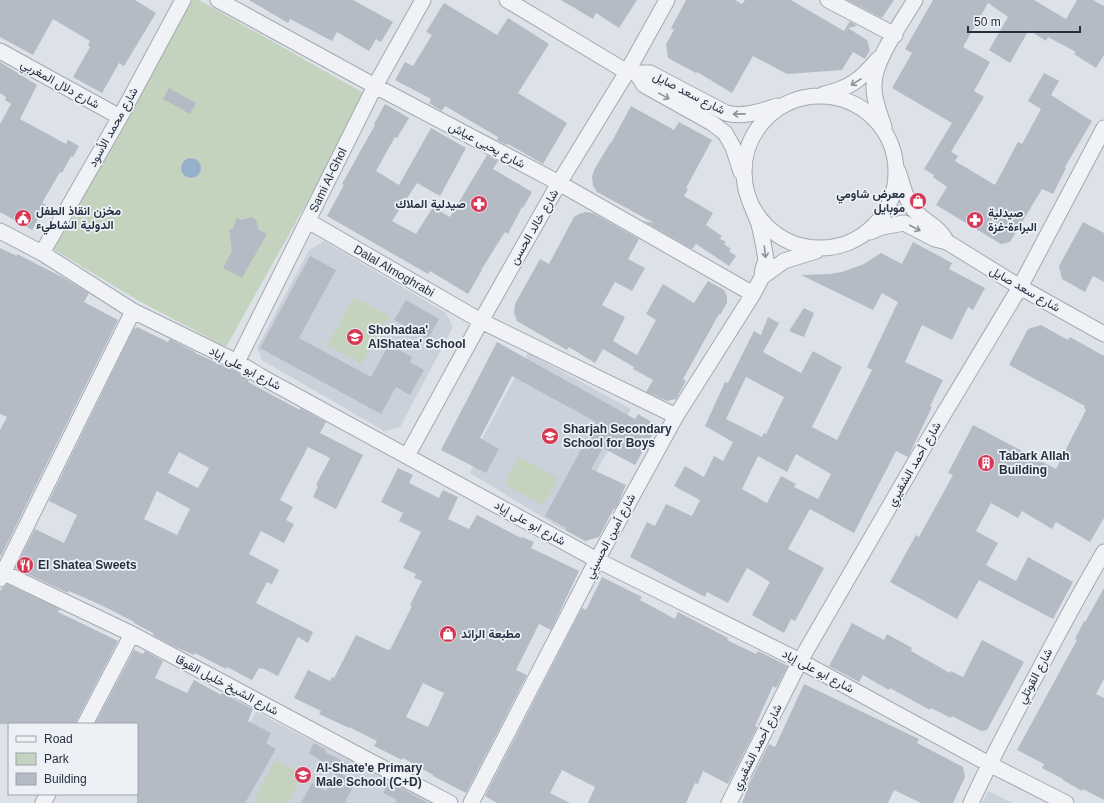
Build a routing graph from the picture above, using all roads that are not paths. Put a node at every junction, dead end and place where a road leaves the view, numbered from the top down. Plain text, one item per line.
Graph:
1 (182, 0) edge
2 (218, 0) edge
3 (422, 0) edge
4 (507, 0) edge
5 (667, 0) edge
6 (828, 0) edge
7 (915, 0) edge
8 (894, 35) junction
9 (0, 51) edge
10 (883, 54) junction
11 (631, 71) junction
12 (375, 86) junction
13 (819, 96) junction
14 (790, 102) junction
15 (120, 117) junction
16 (1104, 128) edge
17 (888, 138) junction
18 (896, 165) junction
19 (559, 183) junction
20 (745, 184) junction
21 (750, 202) junction
22 (308, 221) junction
23 (0, 231) edge
24 (865, 234) junction
25 (947, 242) junction
26 (832, 248) junction
27 (42, 253) junction
28 (762, 277) junction
29 (1020, 287) junction
30 (753, 294) junction
31 (133, 311) junction
32 (481, 321) junction
33 (1104, 334) edge
34 (237, 362) junction
35 (676, 416) junction
36 (407, 456) junction
37 (1104, 552) edge
38 (597, 560) junction
39 (1, 575) edge
40 (132, 634) junction
41 (800, 661) junction
42 (86, 723) edge
43 (989, 764) junction
44 (450, 803) edge
45 (471, 803) edge
46 (729, 803) edge
47 (971, 803) edge
48 (1066, 803) edge

1 - 15 street, شارع محمد الأسود
2 - 12 street, شارع يحيى عياش
3 - 12 street, Sami Al-Ghol
4 - 11 street, شارع سعد صايل
5 - 11 street, شارع خالد الحسن
6 - 8 street
7 - 8 street
8 - 10 street
9 - 15 street, شارع دلال المغربي
10 -> 13 street
10 - 17 street
14 -> 11 street, شارع سعد صايل
11 - 19 street, شارع خالد الحسن
11 -> 20 street, شارع سعد صايل
12 - 19 street, شارع يحيى عياش
12 - 22 street, Sami Al-Ghol
13 - 14 street
13 - 17 street
14 - 20 street
15 - 27 street, شارع محمد الأسود
16 - 29 street, شارع أحمد الشقيري
17 - 18 street
18 - 24 street
18 - 25 street, شارع سعد صايل
19 - 30 street, شارع يحيى عياش
19 - 32 street, شارع خالد الحسن
20 - 21 street
21 - 26 street
21 -> 28 street, شارع أمين الحسيني
22 - 32 street, Dalal Almoghrabi
22 - 34 street, Sami Al-Ghol
23 - 27 street, شارع ابو على إياد
24 -> 25 street, شارع سعد صايل
24 - 26 street
25 - 29 street, شارع سعد صايل
26 - 28 street, شارع أمين الحسيني
27 - 31 street, شارع ابو على إياد
28 - 30 street, شارع أمين الحسيني
29 - 33 street, شارع سعد صايل
29 - 41 street, شارع أحمد الشقيري
30 - 35 street, شارع أمين الحسيني
31 - 34 street, شارع ابو على إياد
31 - 39 street
32 - 35 street, Dalal Almoghrabi
32 - 36 street, شارع خالد الحسن
34 - 36 street, شارع ابو على إياد
35 - 38 street, شارع أمين الحسيني
36 - 38 street, شارع ابو على إياد
37 - 43 street, شارع القوتلي
38 - 41 street, شارع ابو على إياد
38 - 45 street, شارع أمين الحسيني
39 - 40 street, شارع الشيخ خليل القوقا
40 - 42 street
40 - 44 street, شارع الشيخ خليل القوقا
41 - 43 street, شارع ابو على إياد
41 - 46 street, شارع أحمد الشقيري
43 - 47 street, شارع القوتلي
43 - 48 street, شارع ابو على إياد

